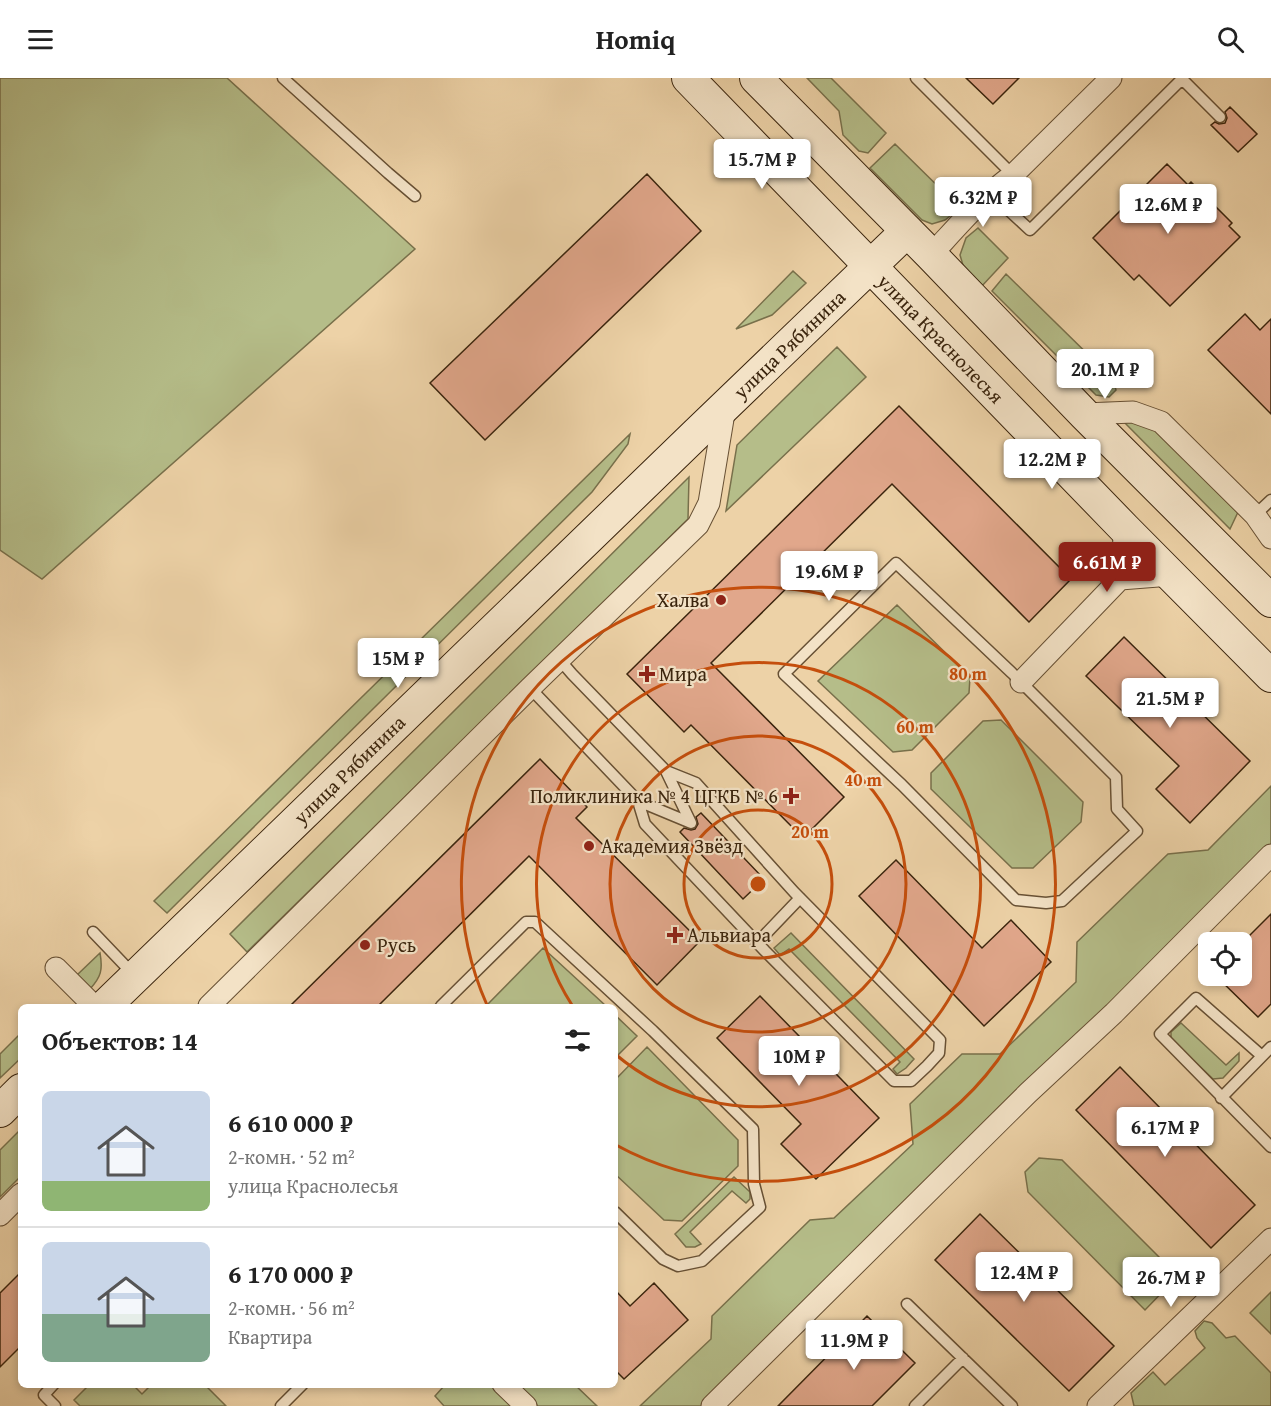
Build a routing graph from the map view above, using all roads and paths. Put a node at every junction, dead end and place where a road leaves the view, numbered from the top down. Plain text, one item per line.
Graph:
1 (283, 78) edge
2 (688, 78) edge
3 (756, 78) edge
4 (916, 78) edge
5 (1111, 78) edge
6 (1182, 79) edge
7 (1220, 117) dead end
8 (1014, 175) junction
9 (990, 193) junction
10 (415, 196) dead end
11 (908, 231) junction
12 (931, 255) junction
13 (871, 267) junction
14 (725, 407) junction
15 (1084, 414) junction
16 (1271, 500) edge
17 (1254, 515) junction
18 (1125, 530) junction
19 (1271, 538) edge
20 (1171, 575) junction
21 (1120, 579) junction
22 (1271, 601) edge
23 (560, 660) junction
24 (1271, 676) edge
25 (1021, 682) junction
26 (530, 688) junction
27 (666, 771) junction
28 (638, 801) junction
29 (1271, 855) edge
30 (800, 898) junction
31 (93, 932) dead end
32 (758, 942) junction
33 (56, 968) dead end
34 (136, 977) junction
35 (92, 1004) edge
36 (107, 1004) edge
37 (211, 1004) edge
38 (443, 1004) edge
39 (1271, 1047) edge
40 (1262, 1056) junction
41 (18, 1093) edge
42 (1221, 1098) junction
43 (0, 1111) edge
44 (1271, 1147) edge
45 (18, 1197) edge
46 (0, 1215) edge
47 (618, 1215) edge
48 (1271, 1239) edge
49 (907, 1304) dead end
50 (963, 1358) junction
51 (50, 1388) edge
52 (299, 1388) edge
53 (507, 1388) edge
54 (1108, 1403) edge
55 (55, 1406) edge
56 (281, 1406) edge
57 (526, 1406) edge
58 (712, 1406) edge
59 (915, 1406) edge
60 (1012, 1406) edge

1 - 10 lane
2 - 13 main road, улица Краснолесья
3 - 11 main road
4 - 8 lane
5 - 8 street
6 - 7 lane
6 - 9 lane
8 - 9 street
9 - 12 street
11 - 12 main road
11 - 13 main road, улица Рябинина
12 - 15 main road
13 - 14 main road, улица Рябинина
13 - 18 main road, улица Краснолесья
14 - 23 street, улица Рябинина
14 - 34 main road, улица Рябинина
15 - 17 street
15 - 22 main road
16 - 17 lane
17 - 19 street
18 - 20 main road, улица Краснолесья
18 - 21 street
20 - 21 street
20 - 24 main road, улица Краснолесья
21 - 25 street
23 - 26 street, улица Рябинина
23 - 27 lane
25 - 25 lane
26 - 28 lane
26 - 37 street, улица Рябинина
27 - 28 lane
27 - 30 lane
28 - 32 lane
29 - 58 street
30 - 32 lane
30 - 32 lane
31 - 34 lane
33 - 35 street
34 - 36 main road, улица Рябинина
38 - 47 lane
39 - 40 lane
40 - 42 lane
40 - 42 lane
41 - 43 main road
42 - 44 lane
45 - 46 street
48 - 54 street
49 - 50 lane
50 - 59 lane
50 - 60 lane
51 - 55 lane
52 - 56 lane
53 - 57 street

